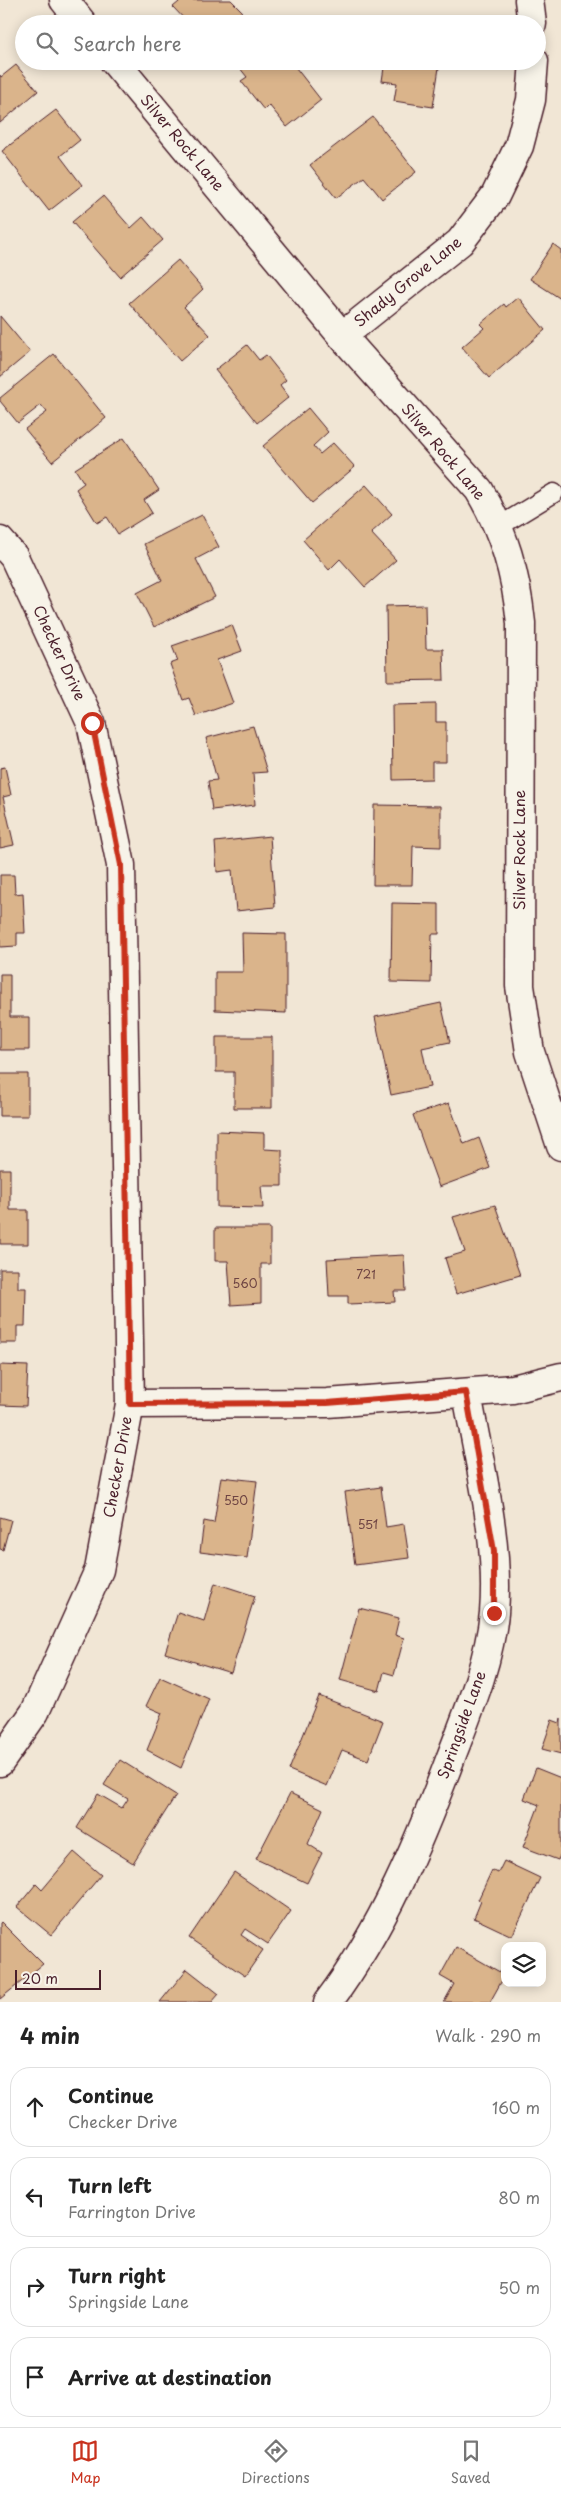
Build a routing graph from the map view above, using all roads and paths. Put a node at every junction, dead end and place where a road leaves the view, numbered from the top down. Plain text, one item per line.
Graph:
1 (64, 0) edge
2 (529, 0) edge
3 (76, 15) edge
4 (531, 15) edge
5 (121, 70) edge
6 (533, 70) edge
7 (342, 336) junction
8 (554, 492) dead end
9 (498, 527) junction
10 (0, 541) edge
11 (561, 1146) edge
12 (561, 1377) edge
13 (466, 1392) junction
14 (130, 1404) junction
15 (0, 1762) edge
16 (328, 2002) edge

1 - 3 street
2 - 4 street
5 - 7 street, Silver Rock Lane
6 - 7 street, Shady Grove Lane
7 - 9 street, Silver Rock Lane
8 - 9 lane
9 - 11 street, Silver Rock Lane
10 - 14 street, Checker Drive
12 - 13 street
13 - 14 street
13 - 16 street, Springside Lane
14 - 15 street, Checker Drive

